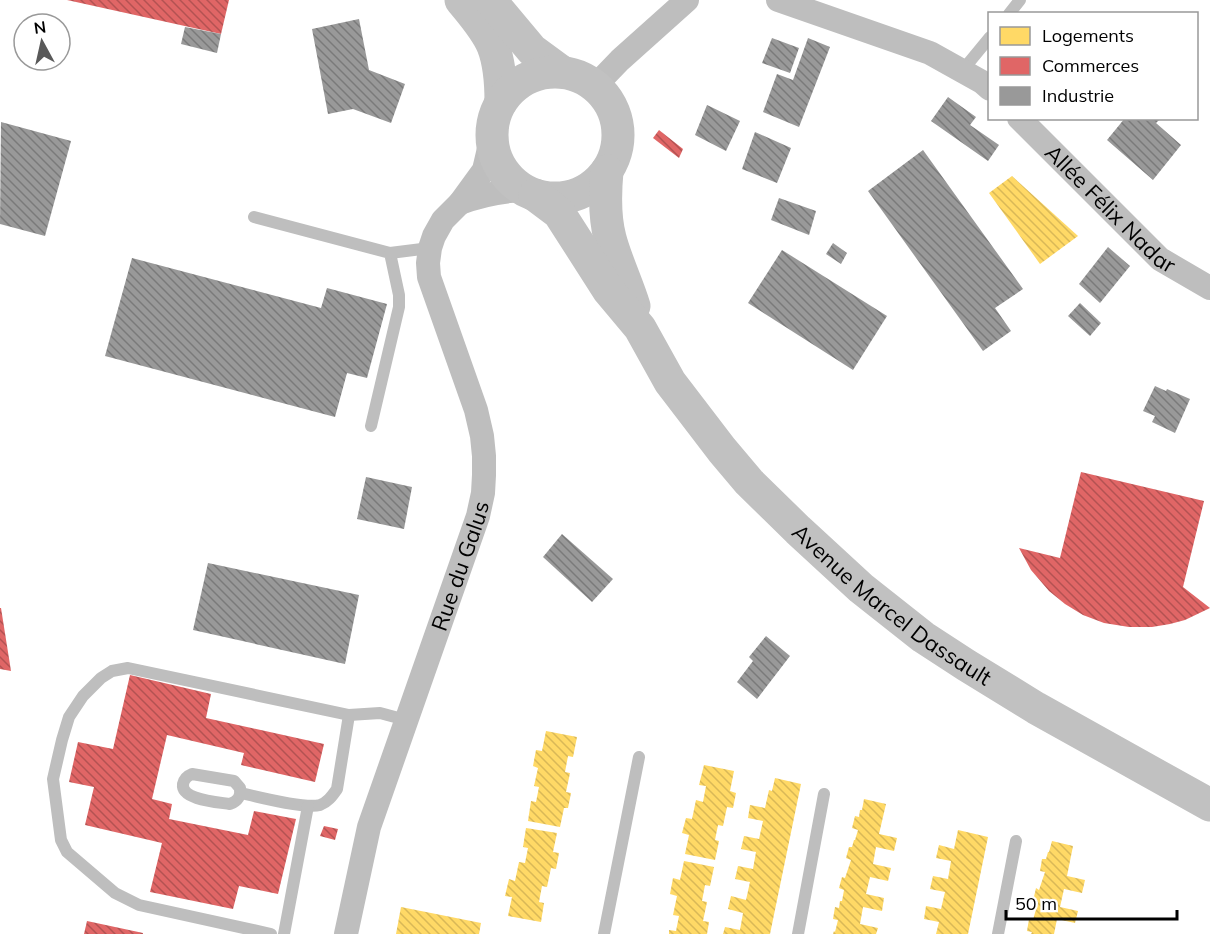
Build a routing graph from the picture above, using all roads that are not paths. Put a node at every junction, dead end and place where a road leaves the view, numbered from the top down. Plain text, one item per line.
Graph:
1 (460, 0) edge
2 (490, 0) edge
3 (687, 0) edge
4 (778, 0) edge
5 (1020, 0) edge
6 (1011, 12) edge
7 (988, 40) edge
8 (962, 71) junction
9 (562, 72) junction
10 (595, 86) junction
11 (988, 87) edge
12 (501, 102) junction
13 (1021, 120) edge
14 (492, 136) junction
15 (607, 171) junction
16 (530, 192) junction
17 (460, 203) junction
18 (254, 217) dead end
19 (430, 248) junction
20 (390, 253) junction
21 (1210, 288) edge
22 (640, 328) junction
23 (371, 426) dead end
24 (349, 715) junction
25 (406, 720) junction
26 (639, 757) dead end
27 (241, 793) dead end
28 (824, 794) dead end
29 (1210, 805) edge
30 (308, 806) junction
31 (1016, 841) dead end
32 (271, 934) edge
33 (284, 934) edge
34 (346, 934) edge
35 (604, 934) edge
36 (798, 934) edge
37 (998, 934) edge

1 - 12 main road
2 - 9 main road
3 - 10 street
4 - 8 street
5 - 6 lane
7 - 8 lane
8 - 11 street
9 - 10 main road
9 - 12 main road
10 - 15 main road
12 - 14 main road
13 - 21 street, Allée Félix Nadar
14 - 16 main road
14 - 17 street, Rue du Galus
15 - 16 main road
15 - 22 main road, Avenue Marcel Dassault
16 - 17 street
16 - 22 main road, Avenue Marcel Dassault
17 - 19 street, Rue du Galus
18 - 20 lane
19 - 20 lane
19 - 25 street, Rue du Galus
20 - 23 lane
22 - 29 main road, Avenue Marcel Dassault
24 - 25 lane
24 - 30 lane
24 - 32 lane
25 - 34 street, Rue du Galus
26 - 35 lane
27 - 30 lane
28 - 36 lane
30 - 33 lane
31 - 37 lane

